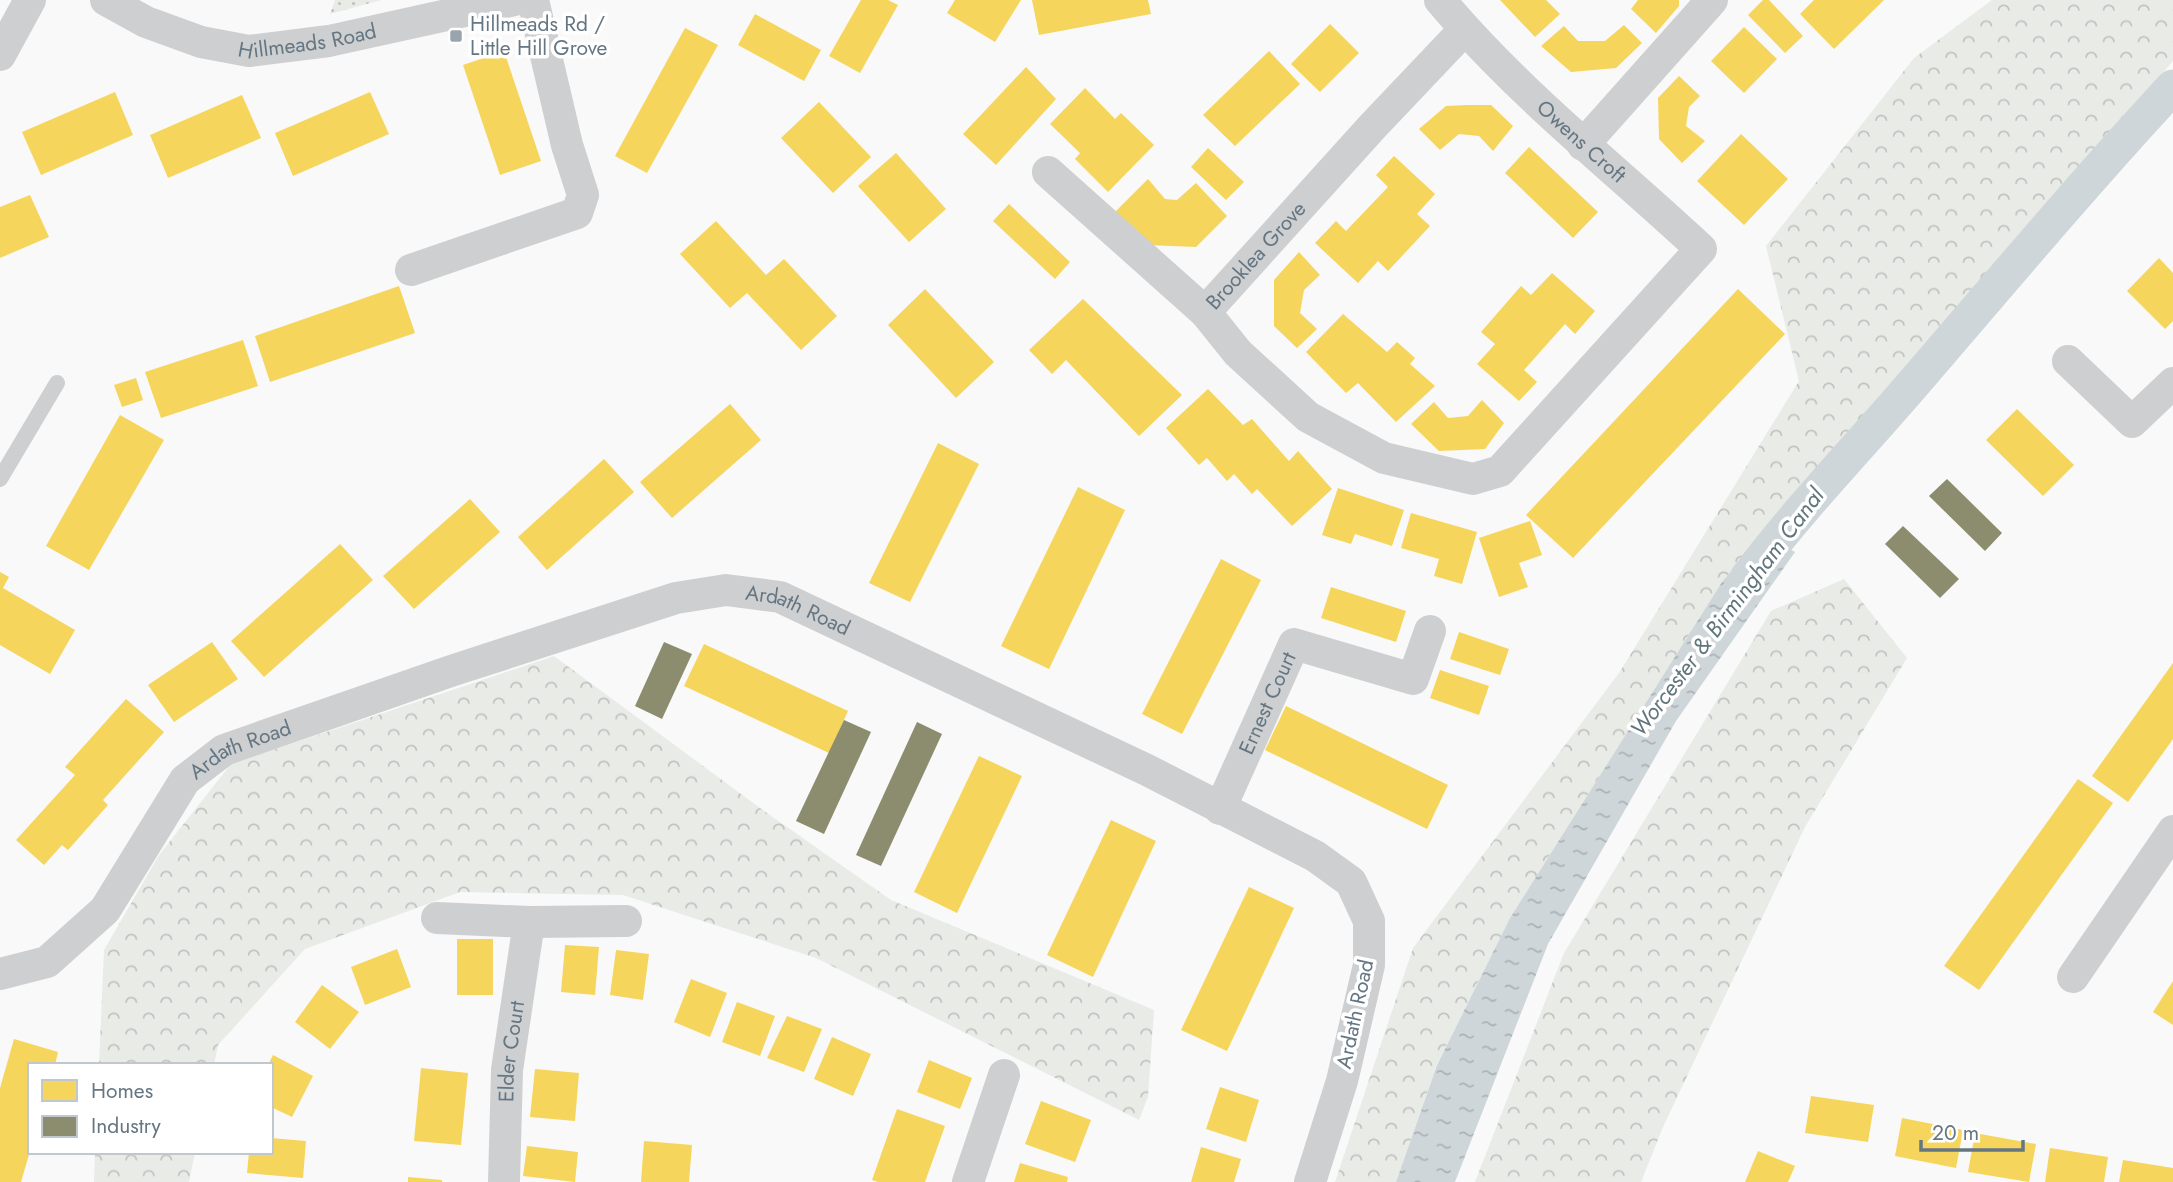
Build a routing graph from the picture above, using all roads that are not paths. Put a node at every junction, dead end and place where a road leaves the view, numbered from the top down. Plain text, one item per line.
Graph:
1 (30, 0) edge
2 (106, 0) edge
3 (515, 0) edge
4 (533, 0) edge
5 (1440, 0) edge
6 (1712, 0) edge
7 (456, 7) edge
8 (1465, 29) junction
9 (0, 55) edge
10 (1583, 145) junction
11 (1048, 172) dead end
12 (1701, 249) joint
13 (411, 270) dead end
14 (1205, 312) junction
15 (2068, 361) dead end
16 (57, 383) dead end
17 (2173, 383) edge
18 (0, 480) edge
19 (1430, 631) dead end
20 (1220, 809) junction
21 (2173, 831) edge
22 (437, 918) dead end
23 (626, 921) dead end
24 (529, 922) junction
25 (0, 974) edge
26 (2073, 977) dead end
27 (1004, 1075) dead end
28 (504, 1182) edge
29 (968, 1182) edge
30 (1310, 1182) edge

1 - 9 street
2 - 7 street, Hillmeads Road
3 - 7 street, Hillmeads Road
4 - 13 street
5 - 8 street, Owens Croft
6 - 10 street
8 - 10 street, Owens Croft
8 - 14 street, Brooklea Grove
10 - 12 street, Owens Croft
11 - 14 street
12 - 14 street, Brooklea Grove
15 - 17 street
16 - 18 lane
19 - 20 street, Ernest Court
20 - 25 street, Ardath Road
20 - 30 street, Ardath Road
21 - 26 street
22 - 24 street
23 - 24 street
24 - 28 street, Elder Court
27 - 29 street

